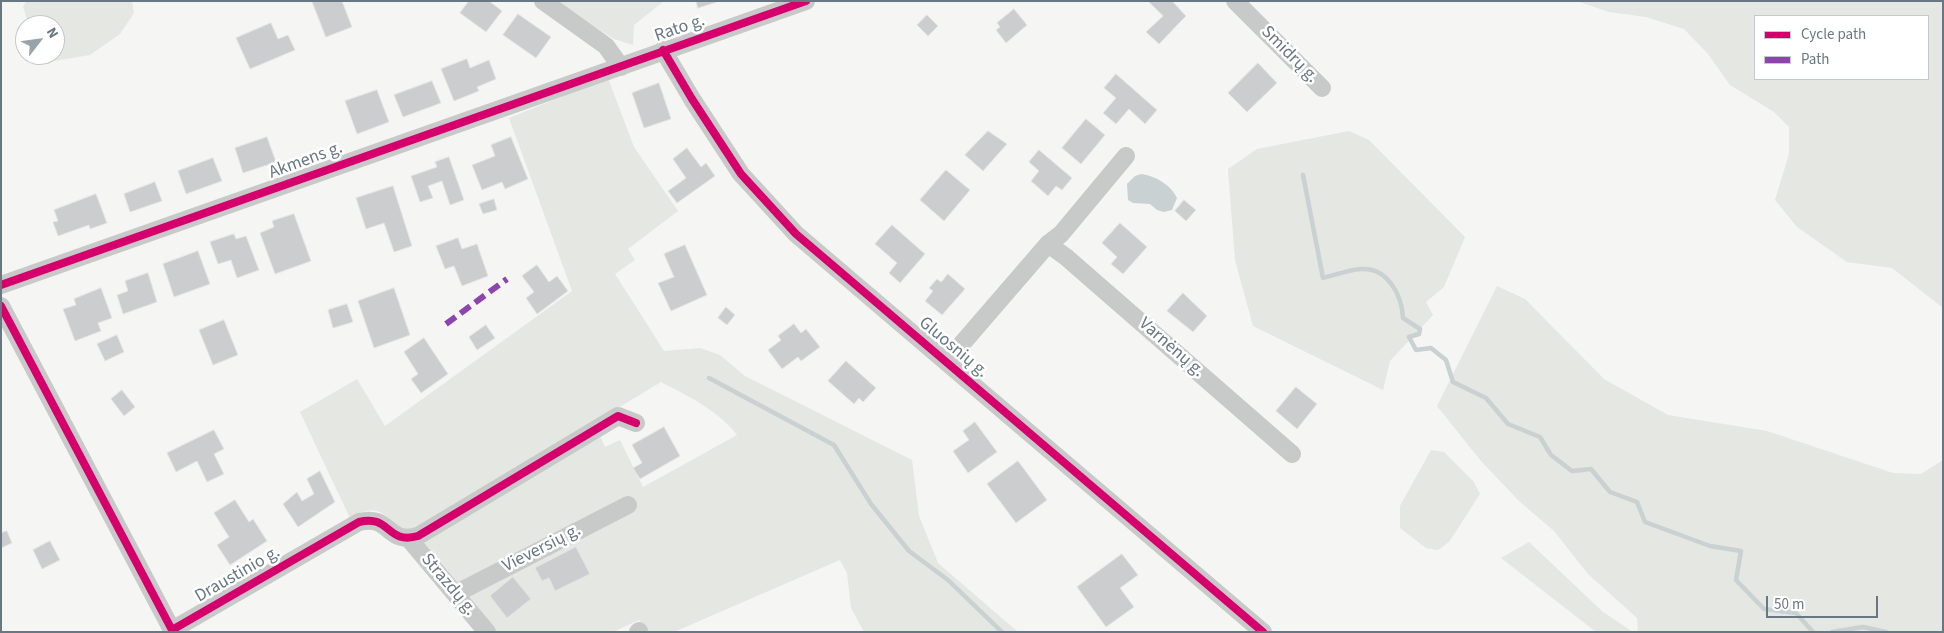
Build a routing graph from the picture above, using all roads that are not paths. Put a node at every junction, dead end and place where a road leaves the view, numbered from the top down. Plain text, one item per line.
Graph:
1 (543, 1) edge
2 (806, 1) edge
3 (1235, 1) edge
4 (663, 50) junction
5 (621, 67) junction
6 (1322, 88) dead end
7 (1126, 156) dead end
8 (1048, 244) junction
9 (1, 285) edge
10 (1, 306) edge
11 (947, 361) junction
12 (636, 423) dead end
13 (1292, 454) dead end
14 (628, 505) dead end
15 (410, 539) junction
16 (455, 594) junction
17 (487, 632) edge
18 (1263, 632) edge

1 - 5 street
2 - 4 street, Rato g.
3 - 6 street, Smidrų g.
4 - 5 street, Rato g.
4 - 11 street, Gluosnių g.
5 - 9 street, Akmens g.
7 - 8 street
8 - 11 street
8 - 13 street, Varnėnų g.
10 - 15 street, Draustinio g.
11 - 18 street, Gluosnių g.
12 - 15 street
14 - 16 street, Vieversių g.
15 - 16 street, Strazdų g.
16 - 17 street, Strazdų g.

